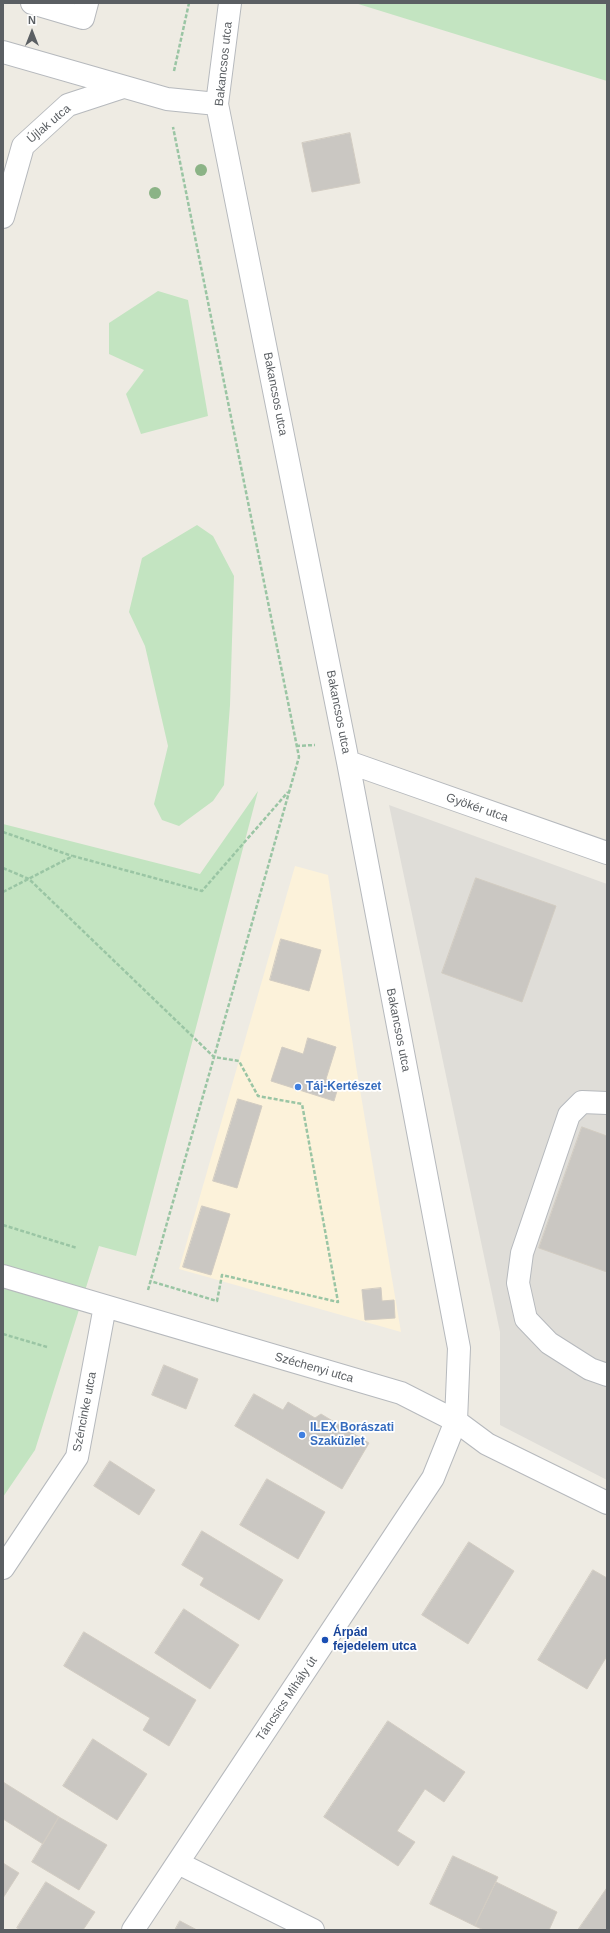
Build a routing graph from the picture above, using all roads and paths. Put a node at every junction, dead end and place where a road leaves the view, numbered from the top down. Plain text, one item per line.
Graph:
1 (32, 3) edge
2 (87, 3) edge
3 (189, 3) edge
4 (230, 3) edge
5 (3, 52) edge
6 (123, 87) junction
7 (167, 99) junction
8 (217, 104) junction
9 (3, 217) edge
10 (348, 762) junction
11 (289, 791) junction
12 (3, 832) edge
13 (607, 853) edge
14 (72, 856) junction
15 (3, 868) edge
16 (29, 879) junction
17 (3, 892) edge
18 (214, 1057) junction
19 (607, 1103) edge
20 (3, 1226) edge
21 (77, 1248) dead end
22 (3, 1276) edge
23 (150, 1282) junction
24 (105, 1306) junction
25 (141, 1317) junction
26 (3, 1334) edge
27 (47, 1347) dead end
28 (607, 1375) edge
29 (456, 1421) junction
30 (607, 1504) edge
31 (3, 1568) edge
32 (178, 1863) junction
33 (133, 1930) edge
34 (313, 1930) edge

1 - 2 street
3 - 7 path
4 - 8 street, Bakancsos utca
5 - 6 street
6 - 7 street
6 - 9 street, Újlak utca
7 - 8 street
7 - 11 path
8 - 10 street, Bakancsos utca
10 - 13 street, Gyökér utca
10 - 29 street, Bakancsos utca
11 - 14 path
11 - 18 path
12 - 14 path
14 - 16 path
15 - 16 path
16 - 17 path
16 - 18 path
18 - 23 path
18 - 23 path
19 - 28 street
20 - 21 path
22 - 24 street, Széchenyi utca
23 - 25 path
24 - 25 street, Széchenyi utca
24 - 31 street, Széncinke utca
25 - 29 street, Széchenyi utca
26 - 27 path
29 - 30 street, Széchenyi utca
29 - 32 street, Táncsics Mihály út
32 - 33 street, Táncsics Mihály út
32 - 34 street

